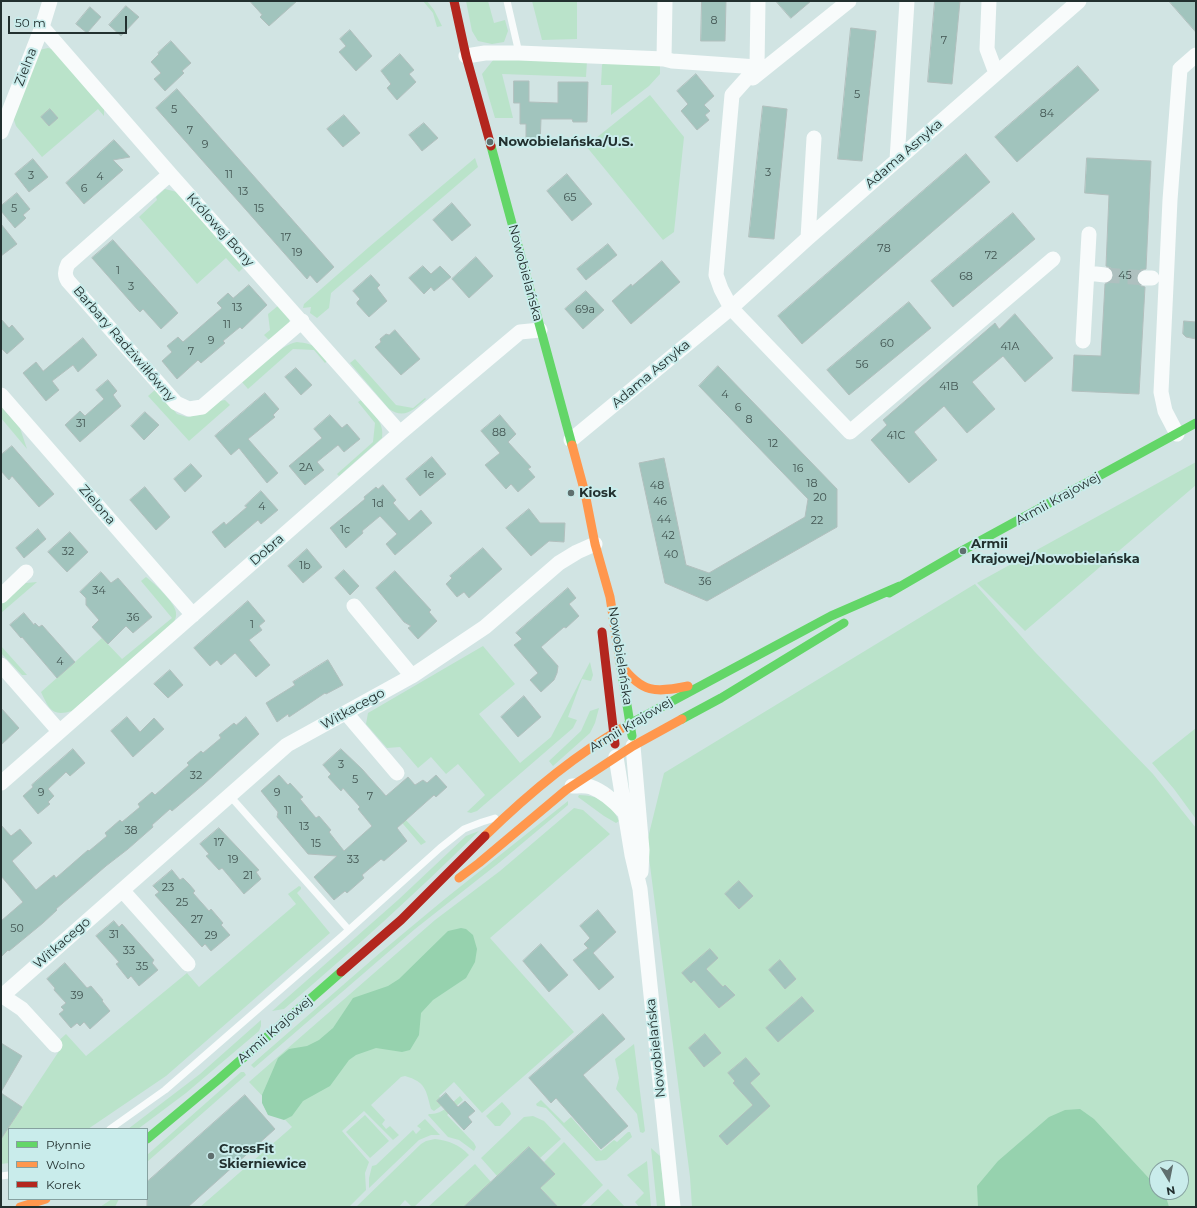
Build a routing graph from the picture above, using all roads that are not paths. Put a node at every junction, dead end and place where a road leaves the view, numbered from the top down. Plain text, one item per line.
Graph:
1 (50, 1) edge
2 (454, 1) edge
3 (507, 1) edge
4 (665, 1) edge
5 (758, 1) edge
6 (849, 1) edge
7 (907, 1) edge
8 (989, 1) edge
9 (1079, 1) edge
10 (42, 27) junction
11 (519, 53) junction
12 (1196, 55) edge
13 (466, 56) junction
14 (664, 59) junction
15 (757, 67) junction
16 (996, 73) junction
17 (732, 95) junction
18 (1, 132) edge
19 (814, 138) dead end
20 (897, 160) junction
21 (170, 174) junction
22 (1089, 234) dead end
23 (808, 238) junction
24 (1053, 260) dead end
25 (1087, 273) junction
26 (1105, 275) tunnel mouth
27 (731, 308) junction
28 (302, 321) junction
29 (540, 330) junction
30 (1083, 341) dead end
31 (1, 395) edge
32 (1196, 424) edge
33 (400, 433) junction
34 (1177, 434) junction
35 (571, 440) junction
36 (596, 544) junction
37 (26, 572) dead end
38 (900, 586) junction
39 (598, 588) dead end
40 (1, 596) edge
41 (354, 606) dead end
42 (193, 615) junction
43 (601, 626) dead end
44 (1, 665) edge
45 (621, 665) junction
46 (412, 676) junction
47 (712, 680) junction
48 (346, 713) junction
49 (631, 724) junction
50 (60, 731) junction
51 (614, 733) junction
52 (633, 746) junction
53 (616, 757) junction
54 (398, 772) dead end
55 (1, 783) edge
56 (572, 786) junction
57 (230, 796) junction
58 (510, 812) junction
59 (625, 813) junction
60 (640, 889) junction
61 (122, 890) junction
62 (401, 920) junction
63 (349, 930) junction
64 (188, 964) dead end
65 (1, 996) edge
66 (55, 1045) dead end
67 (111, 1128) edge
68 (148, 1138) edge
69 (43, 1200) edge
70 (20, 1207) edge
71 (673, 1207) edge

1 - 10 street, Zielna
2 - 13 street, Nowobielańska
3 - 11 lane
4 - 14 street
5 - 15 street
6 - 17 street
7 - 20 street
8 - 16 street
9 - 16 street, Adama Asnyka
10 - 18 street, Zielna
10 - 21 street, Królowej Bony
11 - 13 street
11 - 14 street
12 - 34 street
13 - 29 street, Nowobielańska
14 - 15 street
15 - 17 street
16 - 20 street, Adama Asnyka
17 - 27 street
19 - 23 street
20 - 23 street, Adama Asnyka
21 - 28 street, Królowej Bony
21 - 28 street, Barbary Radziwiłłówny
22 - 25 street
23 - 27 street, Adama Asnyka
24 - 27 street
25 - 26 street
25 - 30 street
27 - 35 street, Adama Asnyka
28 - 33 street, Królowej Bony
29 - 33 street, Dobra
29 - 35 street, Nowobielańska
31 - 42 street, Zielona
32 - 34 street, Armii Krajowej
33 - 42 street, Dobra
34 - 38 street, Armii Krajowej
35 - 36 street, Nowobielańska
36 - 39 street, Nowobielańska
36 - 45 street, Nowobielańska
36 - 46 street, Witkacego
37 - 40 street
38 - 47 street, Armii Krajowej
38 - 52 street, Armii Krajowej
41 - 46 street
42 - 50 street, Dobra
43 - 51 street, Nowobielańska
44 - 50 street
45 - 47 street
45 - 49 street, Nowobielańska
46 - 48 street, Witkacego
47 - 49 street, Armii Krajowej
48 - 54 street
48 - 57 street, Witkacego
49 - 51 street, Armii Krajowej
49 - 52 street, Nowobielańska
50 - 55 street, Dobra
51 - 53 street, Nowobielańska
51 - 58 street, Armii Krajowej
52 - 53 street, Armii Krajowej
52 - 60 street, Nowobielańska
53 - 56 street, Armii Krajowej
53 - 59 street, Nowobielańska
56 - 59 street
56 - 62 street, Armii Krajowej
57 - 61 street, Witkacego
57 - 63 lane
58 - 62 street, Armii Krajowej
58 - 63 lane
59 - 60 street, Nowobielańska
60 - 71 street, Nowobielańska
61 - 64 street
61 - 65 street, Witkacego
62 - 68 street, Armii Krajowej
63 - 67 lane
65 - 66 street
69 - 70 street

